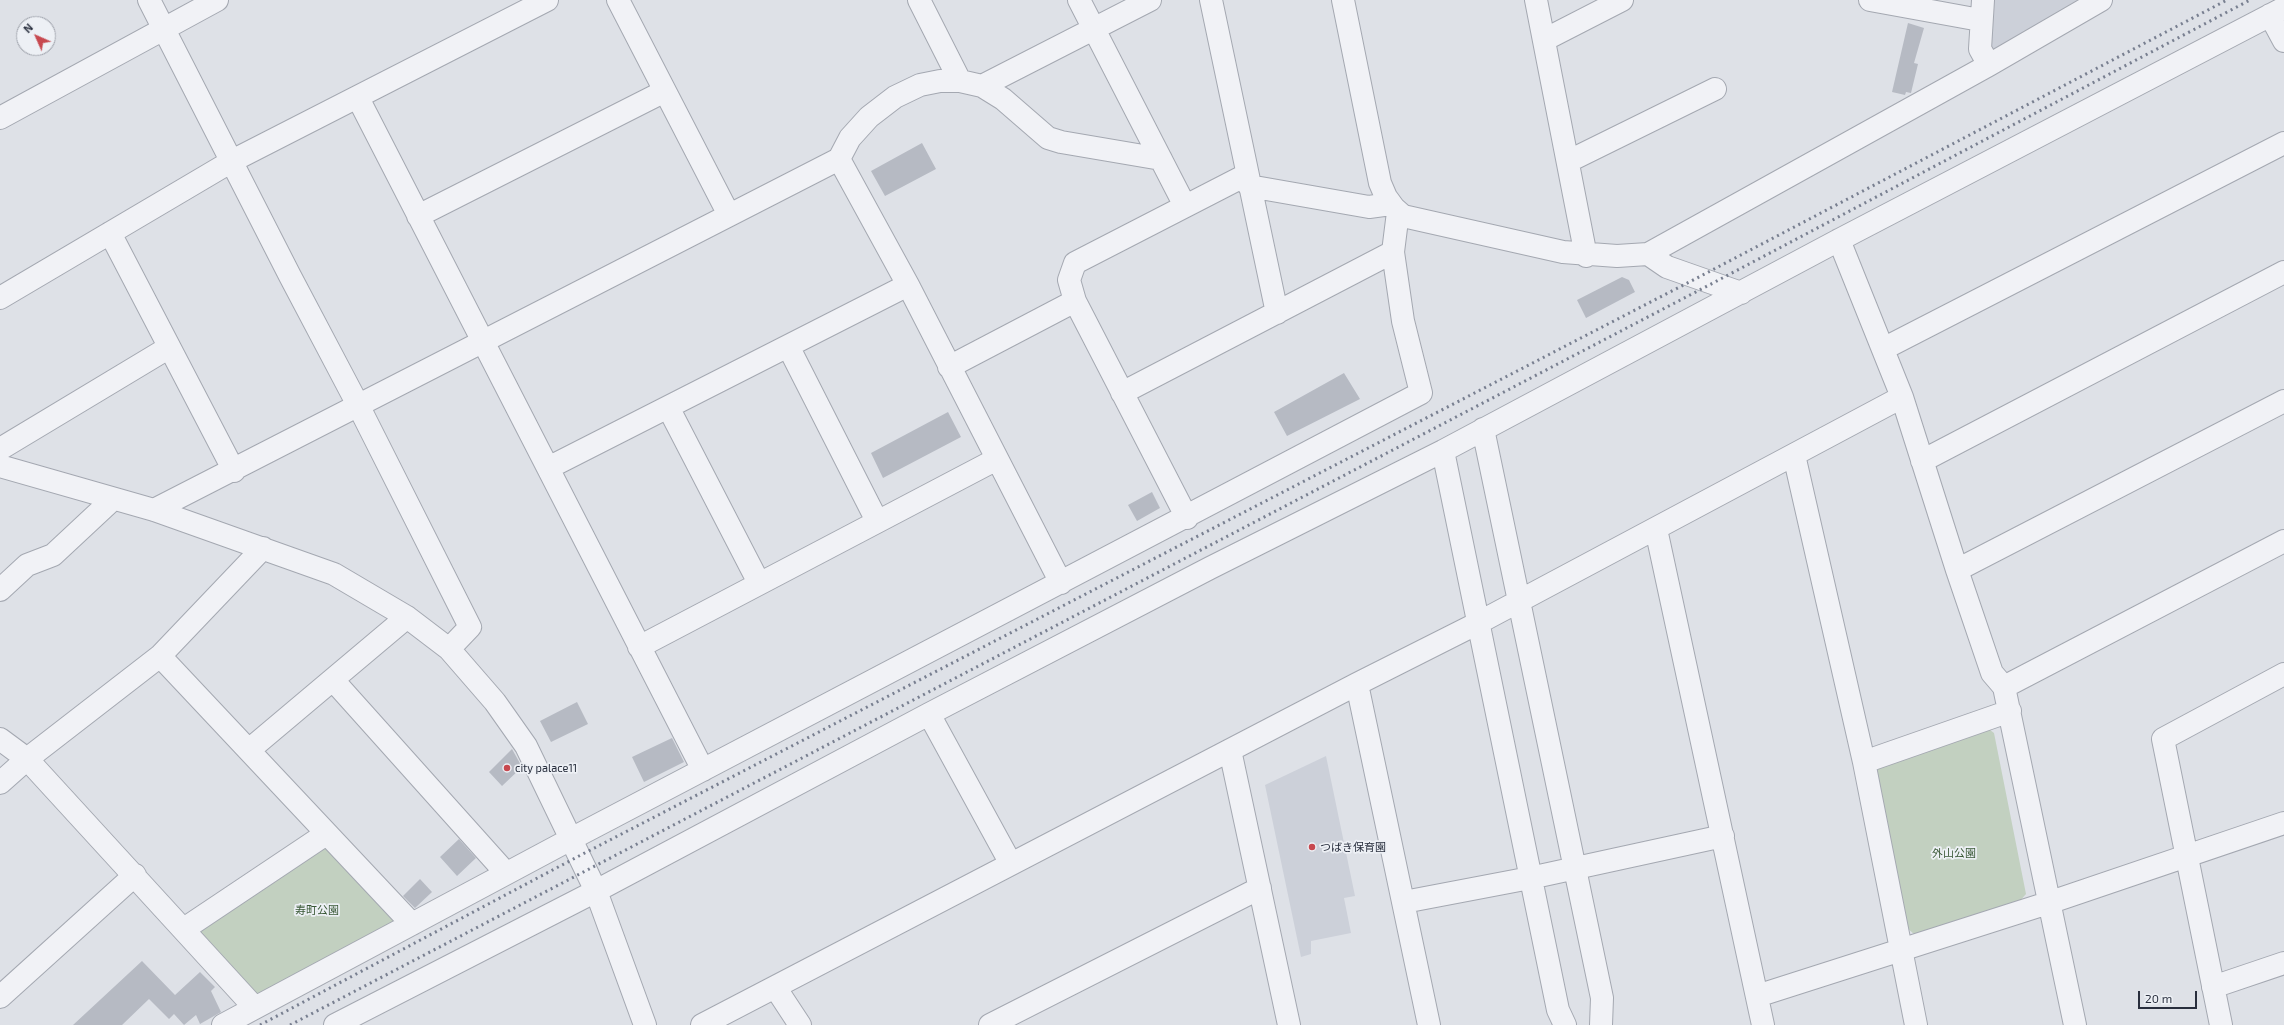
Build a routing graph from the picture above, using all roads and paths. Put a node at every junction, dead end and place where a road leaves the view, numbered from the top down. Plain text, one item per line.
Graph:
1 (149, 0) edge
2 (217, 0) edge
3 (547, 0) edge
4 (618, 0) edge
5 (919, 0) edge
6 (1079, 0) edge
7 (1150, 0) edge
8 (1211, 0) edge
9 (1343, 0) edge
10 (1536, 0) edge
11 (1622, 0) edge
12 (1870, 0) edge
13 (2101, 0) edge
14 (1981, 10) edge
15 (2277, 12) edge
16 (163, 28) junction
17 (1094, 29) junction
18 (1544, 40) junction
19 (2284, 41) edge
20 (1989, 65) junction
21 (960, 81) junction
22 (982, 86) junction
23 (1715, 89) dead end
24 (665, 91) junction
25 (358, 98) junction
26 (0, 118) edge
27 (2284, 143) edge
28 (840, 159) junction
29 (1161, 159) junction
30 (232, 161) junction
31 (1569, 161) junction
32 (1248, 180) junction
33 (1185, 206) junction
34 (1395, 208) junction
35 (729, 215) junction
36 (418, 216) junction
37 (110, 233) junction
38 (1839, 240) junction
39 (1393, 252) junction
40 (1648, 254) junction
41 (1586, 256) junction
42 (2284, 272) edge
43 (908, 285) junction
44 (1741, 293) junction
45 (0, 298) edge
46 (1075, 301) junction
47 (1277, 313) junction
48 (482, 341) junction
49 (788, 346) junction
50 (168, 348) junction
51 (1883, 349) junction
52 (949, 367) junction
53 (1122, 393) junction
54 (1902, 397) junction
55 (2284, 401) edge
56 (358, 405) junction
57 (668, 407) junction
58 (1483, 429) junction
59 (0, 449) edge
60 (1443, 450) junction
61 (1794, 455) junction
62 (997, 459) junction
63 (1922, 461) junction
64 (0, 466) edge
65 (548, 468) junction
66 (234, 471) junction
67 (112, 500) junction
68 (154, 510) junction
69 (1187, 518) junction
70 (877, 521) junction
71 (1656, 529) junction
72 (2284, 541) edge
73 (263, 548) junction
74 (1957, 570) junction
75 (759, 583) junction
76 (1061, 583) junction
77 (0, 590) edge
78 (1519, 600) junction
79 (407, 617) junction
80 (1478, 623) junction
81 (639, 646) junction
82 (449, 649) junction
83 (160, 656) junction
84 (2284, 674) edge
85 (333, 680) junction
86 (1357, 684) junction
87 (2004, 687) junction
88 (2010, 711) junction
89 (929, 714) junction
90 (0, 739) edge
91 (249, 750) junction
92 (1230, 750) junction
93 (27, 759) junction
94 (1864, 762) junction
95 (703, 770) junction
96 (0, 783) edge
97 (2284, 823) edge
98 (326, 834) junction
99 (1722, 836) junction
100 (571, 839) junction
101 (2186, 854) junction
102 (1011, 864) junction
103 (1575, 868) junction
104 (506, 874) junction
105 (135, 875) junction
106 (1530, 878) junction
107 (1260, 888) junction
108 (596, 891) junction
109 (1404, 902) junction
110 (2051, 902) junction
111 (412, 924) junction
112 (184, 929) junction
113 (1901, 949) junction
114 (2284, 963) edge
115 (775, 987) junction
116 (2213, 987) junction
117 (1757, 996) junction
118 (0, 997) edge
119 (255, 1008) junction
120 (223, 1025) edge
121 (335, 1025) edge
122 (645, 1025) edge
123 (702, 1025) edge
124 (800, 1025) edge
125 (990, 1025) edge
126 (1288, 1025) edge
127 (1429, 1025) edge
128 (1566, 1025) edge
129 (1601, 1025) edge
130 (1763, 1025) edge
131 (1916, 1025) edge
132 (2075, 1025) edge
133 (2222, 1025) edge

1 - 16 street
2 - 16 street
3 - 25 street
4 - 24 street
5 - 21 street
6 - 17 street
7 - 17 street
8 - 32 street
9 - 34 street
10 - 18 street
11 - 18 street
12 - 14 street
13 - 20 street
14 - 20 street
15 - 19 street
15 - 38 street
16 - 26 street
16 - 30 street
17 - 22 street
17 - 29 street
18 - 31 street
20 - 40 street
21 - 22 street
21 - 28 street
22 - 29 street
23 - 31 street
24 - 35 street
24 - 36 street
25 - 30 street
25 - 36 street
27 - 51 street
28 - 35 street
28 - 43 street
29 - 33 street
30 - 37 street
30 - 56 street
31 - 41 street
32 - 33 street
32 - 34 street
32 - 47 street
33 - 46 street
34 - 39 street
34 - 41 street
35 - 48 street
36 - 48 street
37 - 45 street
37 - 50 street
38 - 44 street
38 - 51 street
39 - 47 street
39 - 69 street
40 - 41 street
40 - 44 street
42 - 63 street
43 - 49 street
43 - 52 street
44 - 58 street
46 - 52 street
46 - 53 street
47 - 53 street
48 - 56 street
48 - 65 street
49 - 57 street
49 - 70 street
50 - 59 street
50 - 66 street
51 - 54 street
52 - 62 street
53 - 69 street
54 - 61 street
54 - 63 street
55 - 74 street
56 - 66 street
56 - 82 street
57 - 65 street
57 - 75 street
58 - 60 street
58 - 78 street
60 - 80 street
60 - 89 street
61 - 71 street
61 - 94 street
62 - 70 street
62 - 76 street
63 - 74 street
64 - 67 street
65 - 81 street
66 - 68 street
67 - 68 street
67 - 77 street
68 - 73 street
69 - 76 street
70 - 75 street
71 - 78 street
71 - 99 street
72 - 87 street
73 - 79 street
73 - 83 street
74 - 87 street
75 - 81 street
76 - 95 street
78 - 80 street
78 - 103 street
79 - 82 street
79 - 85 street
80 - 86 street
80 - 106 street
81 - 95 street
82 - 100 street
83 - 91 street
83 - 93 street
84 - 101 street
85 - 91 street
85 - 104 street
86 - 92 street
86 - 109 street
87 - 88 street
88 - 94 street
88 - 110 street
89 - 102 street
89 - 108 street
90 - 93 street
91 - 98 street
92 - 102 street
92 - 107 street
93 - 96 street
93 - 105 street
94 - 113 street
95 - 100 street
97 - 101 street
98 - 111 street
98 - 112 street
99 - 103 street
99 - 117 street
100 - 104 street
100 - 108 street
101 - 110 street
101 - 116 street
102 - 115 street
103 - 106 street
103 - 129 street
104 - 111 street
105 - 112 street
105 - 118 street
106 - 109 street
106 - 128 street
107 - 125 street
107 - 126 street
108 - 121 street
108 - 122 street
109 - 127 street
110 - 113 street
110 - 132 street
111 - 119 street
112 - 119 street
113 - 117 street
113 - 131 street
114 - 116 street
115 - 123 street
115 - 124 street
116 - 133 street
117 - 130 street
119 - 120 street

